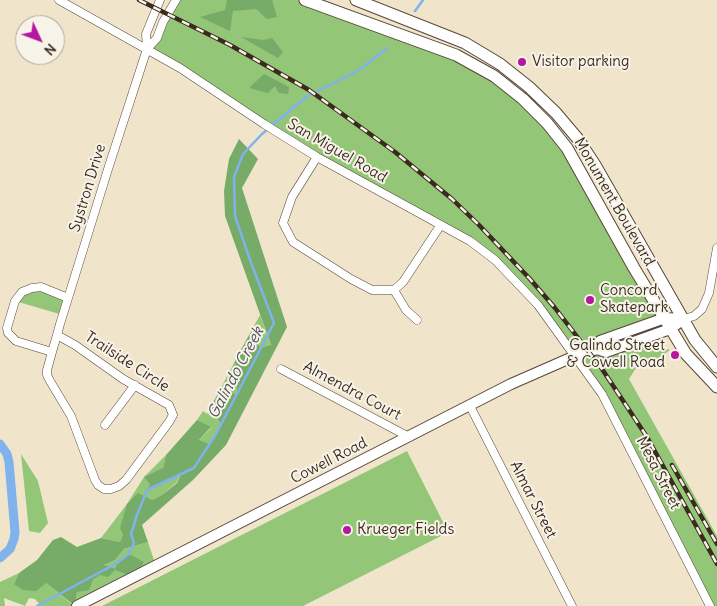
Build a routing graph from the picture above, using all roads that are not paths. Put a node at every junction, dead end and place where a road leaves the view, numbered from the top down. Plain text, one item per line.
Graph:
1 (59, 0) edge
2 (160, 0) edge
3 (176, 0) edge
4 (305, 0) edge
5 (356, 0) edge
6 (147, 49) junction
7 (316, 156) junction
8 (440, 226) junction
9 (717, 248) edge
10 (394, 290) junction
11 (68, 298) junction
12 (665, 318) junction
13 (684, 319) junction
14 (417, 320) dead end
15 (670, 329) junction
16 (57, 335) junction
17 (597, 349) junction
18 (52, 352) junction
19 (575, 356) junction
20 (717, 367) edge
21 (281, 368) dead end
22 (134, 385) junction
23 (717, 386) edge
24 (470, 406) junction
25 (105, 425) dead end
26 (409, 437) junction
27 (77, 606) edge
28 (572, 606) edge
29 (710, 606) edge

1 - 6 street, San Miguel Road
2 - 6 street, Systron Drive
3 - 6 street, Systron Drive
4 - 12 main road, Monument Boulevard
5 - 13 main road, Monument Boulevard
6 - 7 street, San Miguel Road
6 - 11 street, Systron Drive
7 - 8 street, San Miguel Road
7 - 10 street
8 - 10 street
8 - 19 street, San Miguel Road
9 - 13 street
10 - 14 street
11 - 16 street, Systron Drive
11 - 18 street
12 - 13 street, Cowell Road
12 - 15 main road, Monument Boulevard
12 - 17 street, Cowell Road
13 - 15 street, Cowell Road
13 - 20 main road, Monument Boulevard
15 - 17 street, Cowell Road
15 - 23 main road, Monument Boulevard
16 - 18 street, Trailside Circle
16 - 22 street, Trailside Circle
17 - 19 street, Cowell Road
18 - 22 street, Trailside Circle
19 - 24 street, Cowell Road
19 - 29 street, Mesa Street
21 - 26 street, Almendra Court
22 - 25 street
24 - 26 street, Cowell Road
24 - 28 street, Almar Street
26 - 27 street, Cowell Road

